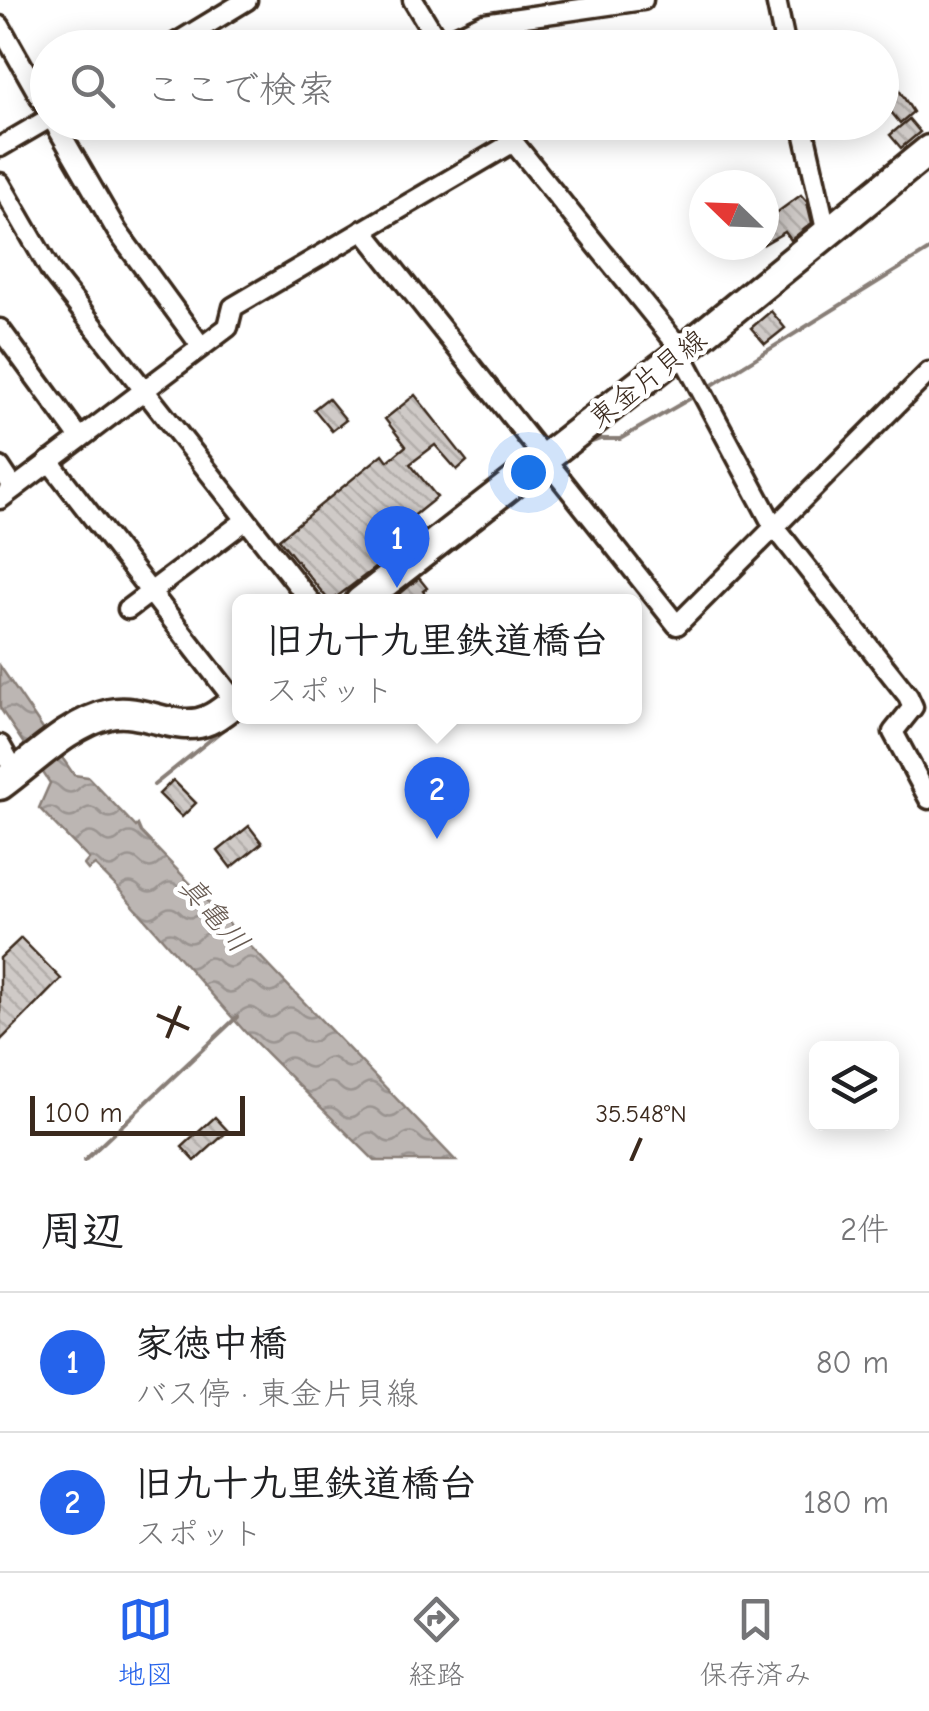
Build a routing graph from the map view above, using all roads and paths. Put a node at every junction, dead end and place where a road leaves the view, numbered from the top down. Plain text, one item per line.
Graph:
1 (248, 0) edge
2 (414, 0) edge
3 (642, 0) edge
4 (776, 0) edge
5 (0, 26) edge
6 (198, 30) edge
7 (432, 30) edge
8 (471, 30) edge
9 (782, 30) edge
10 (30, 79) edge
11 (30, 132) edge
12 (62, 140) edge
13 (510, 140) edge
14 (806, 140) edge
15 (512, 143) junction
16 (0, 147) edge
17 (929, 150) edge
18 (0, 183) edge
19 (363, 230) junction
20 (827, 234) junction
21 (0, 330) edge
22 (201, 346) junction
23 (681, 352) junction
24 (926, 381) edge
25 (144, 390) junction
26 (80, 438) junction
27 (50, 461) junction
28 (552, 465) junction
29 (0, 467) edge
30 (7, 493) edge
31 (246, 520) junction
32 (773, 525) junction
33 (150, 592) junction
34 (305, 594) edge
35 (371, 594) edge
36 (128, 609) dead end
37 (232, 694) edge
38 (232, 704) edge
39 (0, 745) edge
40 (8, 779) edge
41 (929, 799) edge

1 - 6 street
2 - 7 street
3 - 8 street
4 - 9 street
5 - 10 street
11 - 16 street
12 - 22 street
13 - 15 street
14 - 20 street
15 - 19 street
15 - 23 street
17 - 20 main road, 東金片貝線
18 - 25 street
19 - 22 street
19 - 28 street
20 - 23 main road, 東金片貝線
21 - 26 street
22 - 25 street
23 - 28 main road, 東金片貝線
23 - 32 street
24 - 32 street
25 - 26 street
25 - 31 street
26 - 27 street
27 - 30 street
27 - 33 street
28 - 32 street
28 - 35 main road, 東金片貝線
29 - 30 street
31 - 33 street
31 - 34 street
32 - 41 street
33 - 36 street
33 - 37 street
38 - 40 main road
39 - 40 street

